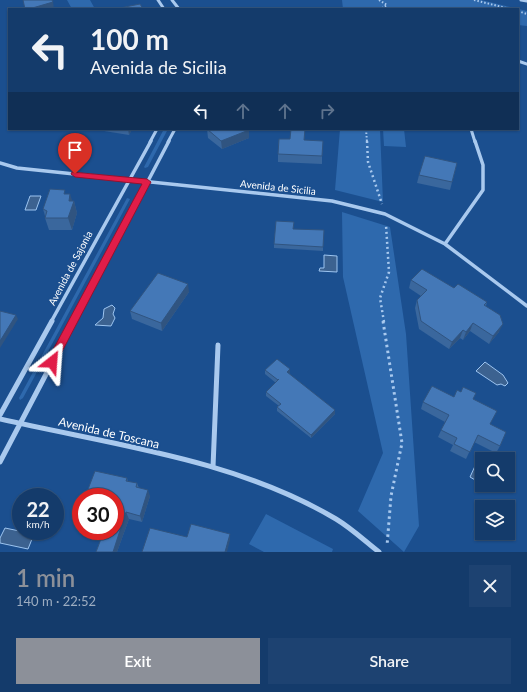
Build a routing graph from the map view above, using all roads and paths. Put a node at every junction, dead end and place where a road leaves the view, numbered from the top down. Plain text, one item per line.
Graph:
1 (172, 0) edge
2 (380, 0) edge
3 (474, 0) edge
4 (521, 0) edge
5 (527, 1) edge
6 (178, 8) edge
7 (382, 8) edge
8 (506, 8) edge
9 (156, 130) edge
10 (174, 130) edge
11 (366, 130) edge
12 (471, 130) edge
13 (0, 163) edge
14 (128, 180) junction
15 (147, 182) junction
16 (385, 214) junction
17 (446, 244) junction
18 (527, 306) edge
19 (218, 345) dead end
20 (0, 415) edge
21 (0, 419) edge
22 (20, 424) junction
23 (0, 462) edge
24 (213, 467) junction
25 (379, 552) edge
26 (386, 552) edge

1 - 6 street
2 - 7 path
3 - 8 path
4 - 5 street
9 - 14 street, Avenida de Sajonia
10 - 15 street
11 - 16 path
12 - 17 street
13 - 14 street, Avenida de Sicilia
14 - 15 street, Avenida de Sicilia
14 - 20 street, Avenida de Sajonia
15 - 16 street, Avenida de Sicilia
15 - 22 street
16 - 17 street, Avenida de Sicilia
16 - 26 path
17 - 18 street, Avenida de Sicilia
19 - 24 street
21 - 22 street, Avenida de Toscana
22 - 23 street
22 - 24 street, Avenida de Toscana
24 - 25 street, Avenida de Toscana

